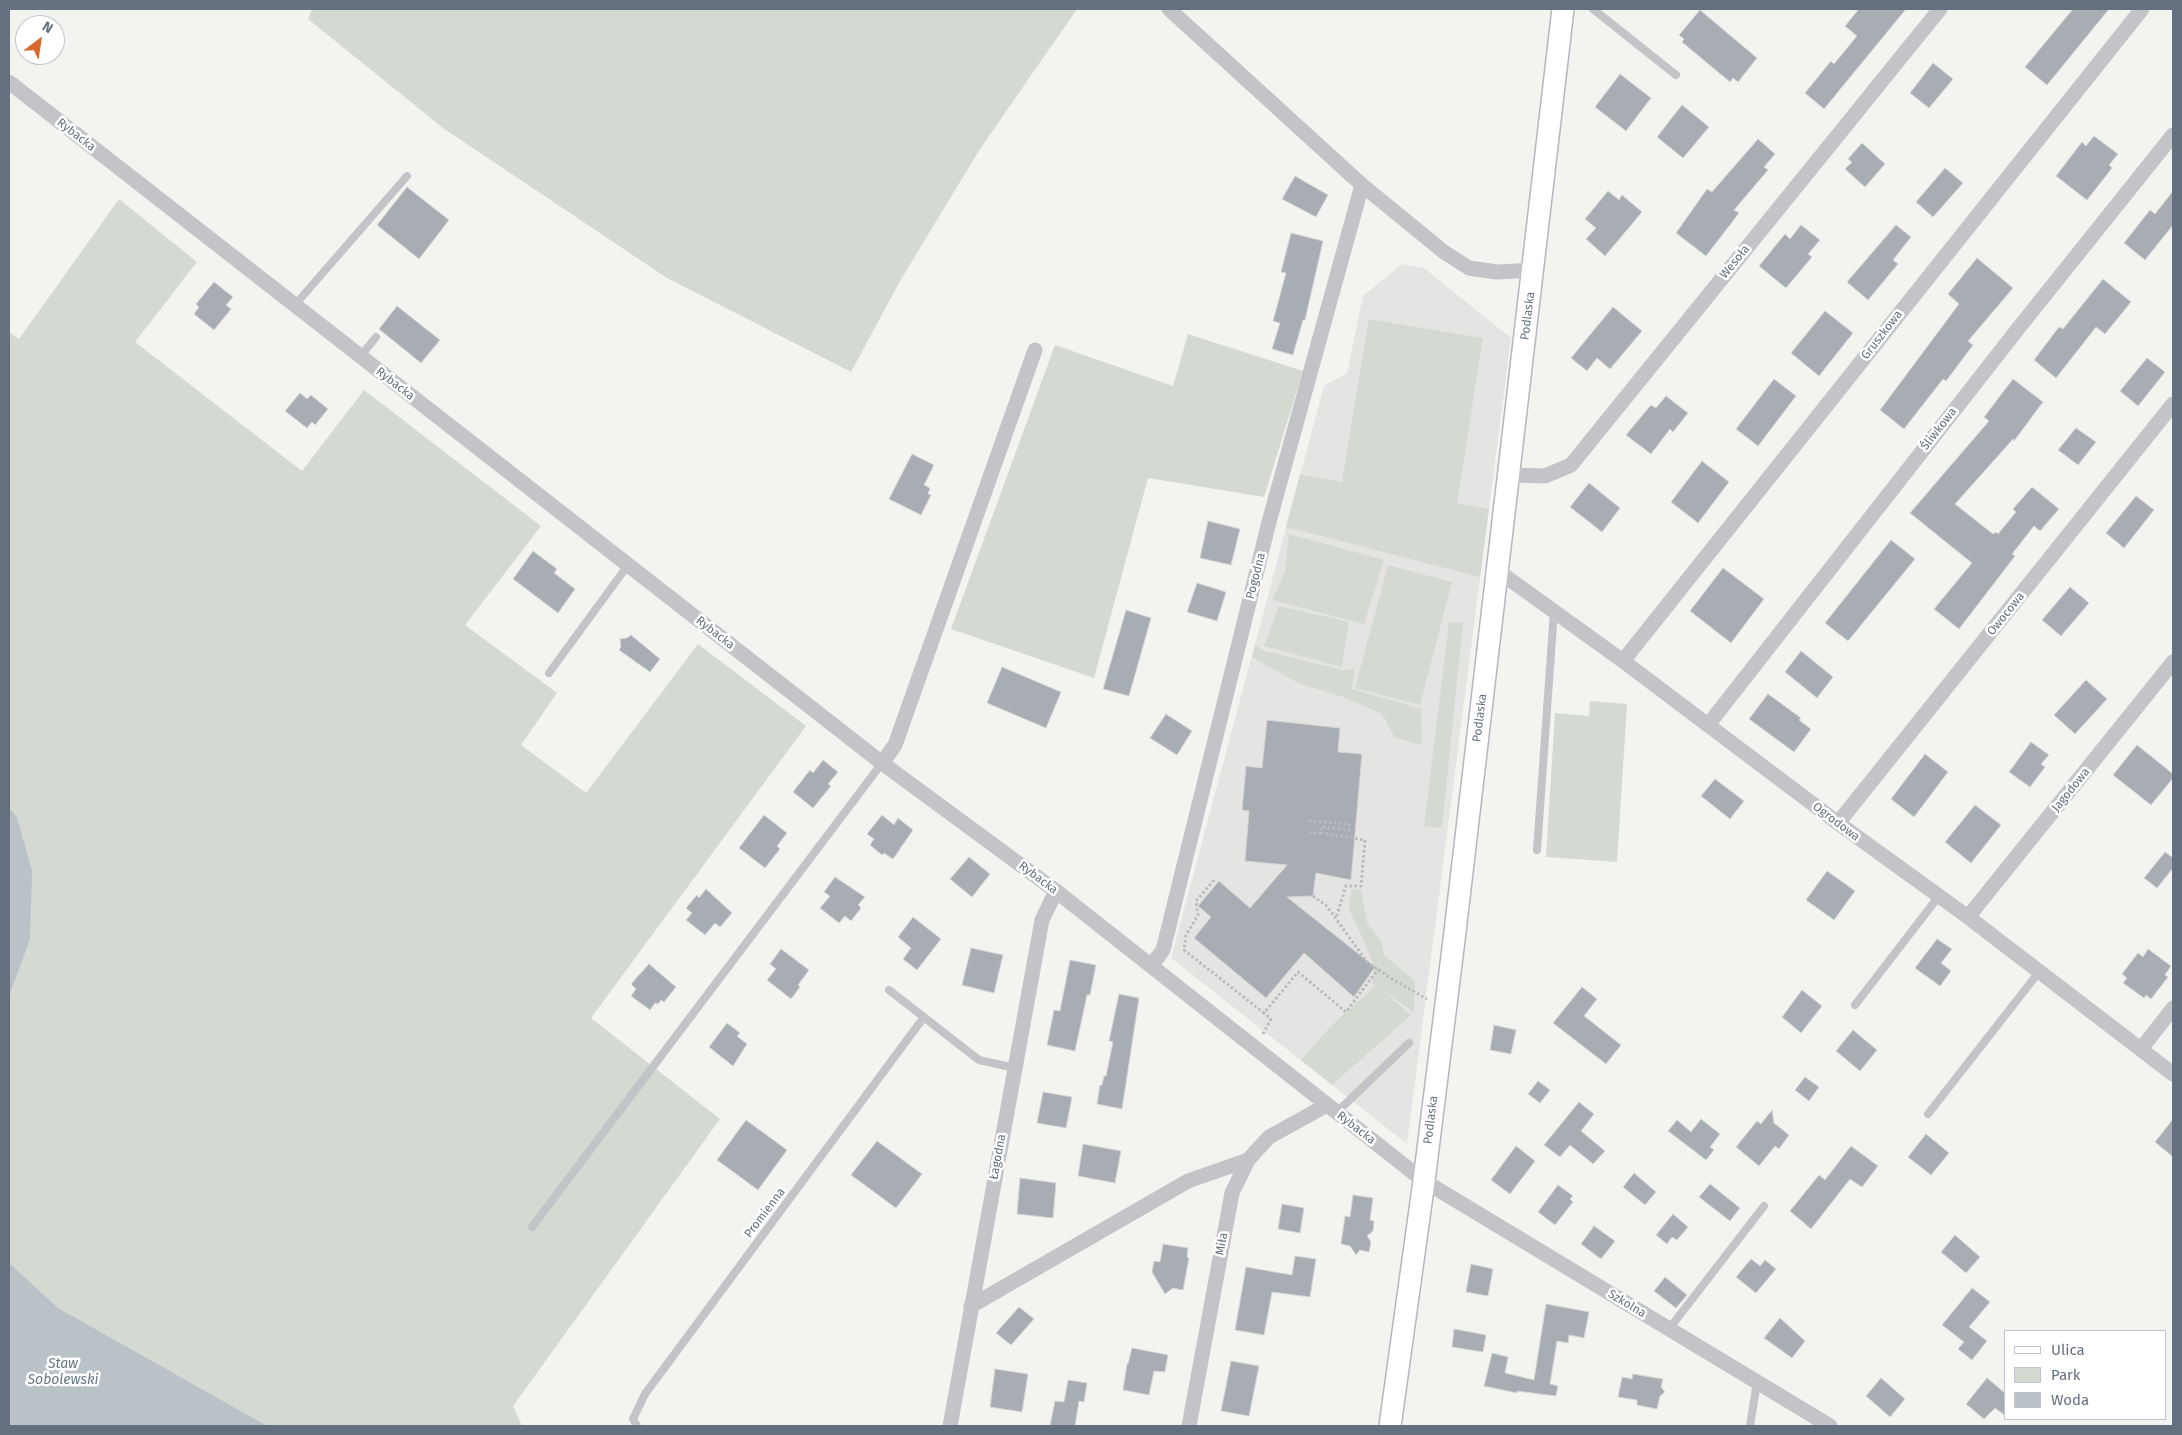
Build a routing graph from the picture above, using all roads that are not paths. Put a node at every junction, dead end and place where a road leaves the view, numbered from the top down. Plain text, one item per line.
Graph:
1 (1169, 9) edge
2 (1563, 9) edge
3 (1593, 9) edge
4 (1940, 9) edge
5 (2142, 9) edge
6 (1676, 75) dead end
7 (9, 82) edge
8 (2173, 135) edge
9 (407, 176) dead end
10 (1362, 185) junction
11 (1534, 270) junction
12 (294, 306) junction
13 (376, 337) dead end
14 (1036, 350) dead end
15 (360, 357) junction
16 (2173, 404) edge
17 (1509, 475) junction
18 (628, 566) junction
19 (1498, 571) junction
20 (1554, 611) junction
21 (1623, 661) junction
22 (2173, 662) edge
23 (549, 673) dead end
24 (1708, 725) junction
25 (882, 763) junction
26 (1838, 823) junction
27 (1537, 850) dead end
28 (1056, 891) junction
29 (1939, 896) junction
30 (1968, 917) junction
31 (1151, 966) junction
32 (2039, 972) junction
33 (889, 990) dead end
34 (1855, 1005) dead end
35 (2173, 1008) edge
36 (924, 1017) junction
37 (1409, 1043) dead end
38 (2141, 1049) junction
39 (1014, 1068) junction
40 (2173, 1074) edge
41 (1332, 1109) junction
42 (1928, 1114) dead end
43 (1248, 1160) junction
44 (1424, 1181) junction
45 (1764, 1206) dead end
46 (532, 1227) dead end
47 (971, 1306) junction
48 (1669, 1329) junction
49 (1757, 1382) junction
50 (637, 1426) edge
51 (950, 1426) edge
52 (1189, 1426) edge
53 (1390, 1426) edge
54 (1750, 1426) edge
55 (1830, 1426) edge

1 - 10 street
2 - 11 street, Podlaska
3 - 6 lane
4 - 17 street, Wesoła
5 - 21 street, Gruszkowa
7 - 12 street, Rybacka
8 - 24 street, Śliwkowa
9 - 12 lane
10 - 11 street
10 - 31 street, Pogodna
11 - 17 street, Podlaska
12 - 15 street, Rybacka
13 - 15 lane
14 - 25 street
15 - 18 street, Rybacka
16 - 26 street, Owocowa
17 - 19 street, Podlaska
18 - 23 lane
18 - 25 street, Rybacka
19 - 20 street, Ogrodowa
19 - 44 street, Podlaska
20 - 21 street, Ogrodowa
20 - 27 lane
21 - 24 street, Ogrodowa
22 - 30 street, Jagodowa
24 - 26 street, Ogrodowa
25 - 28 street, Rybacka
25 - 46 lane
26 - 29 street, Ogrodowa
28 - 31 street, Rybacka
28 - 39 street, Łagodna
29 - 30 street, Ogrodowa
29 - 34 lane
30 - 32 street, Ogrodowa
31 - 41 street, Rybacka
32 - 38 street, Ogrodowa
32 - 42 lane
33 - 36 lane
35 - 38 street
36 - 39 lane
36 - 50 lane, Promienna
37 - 41 lane
38 - 40 street, Ogrodowa
39 - 47 street, Łagodna
41 - 43 street, Miła
41 - 44 street, Rybacka
43 - 47 street
43 - 52 street, Miła
44 - 48 street, Szkolna
44 - 53 street, Podlaska
45 - 48 lane
47 - 51 street, Łagodna
48 - 49 street, Szkolna
49 - 54 lane
49 - 55 street, Szkolna

